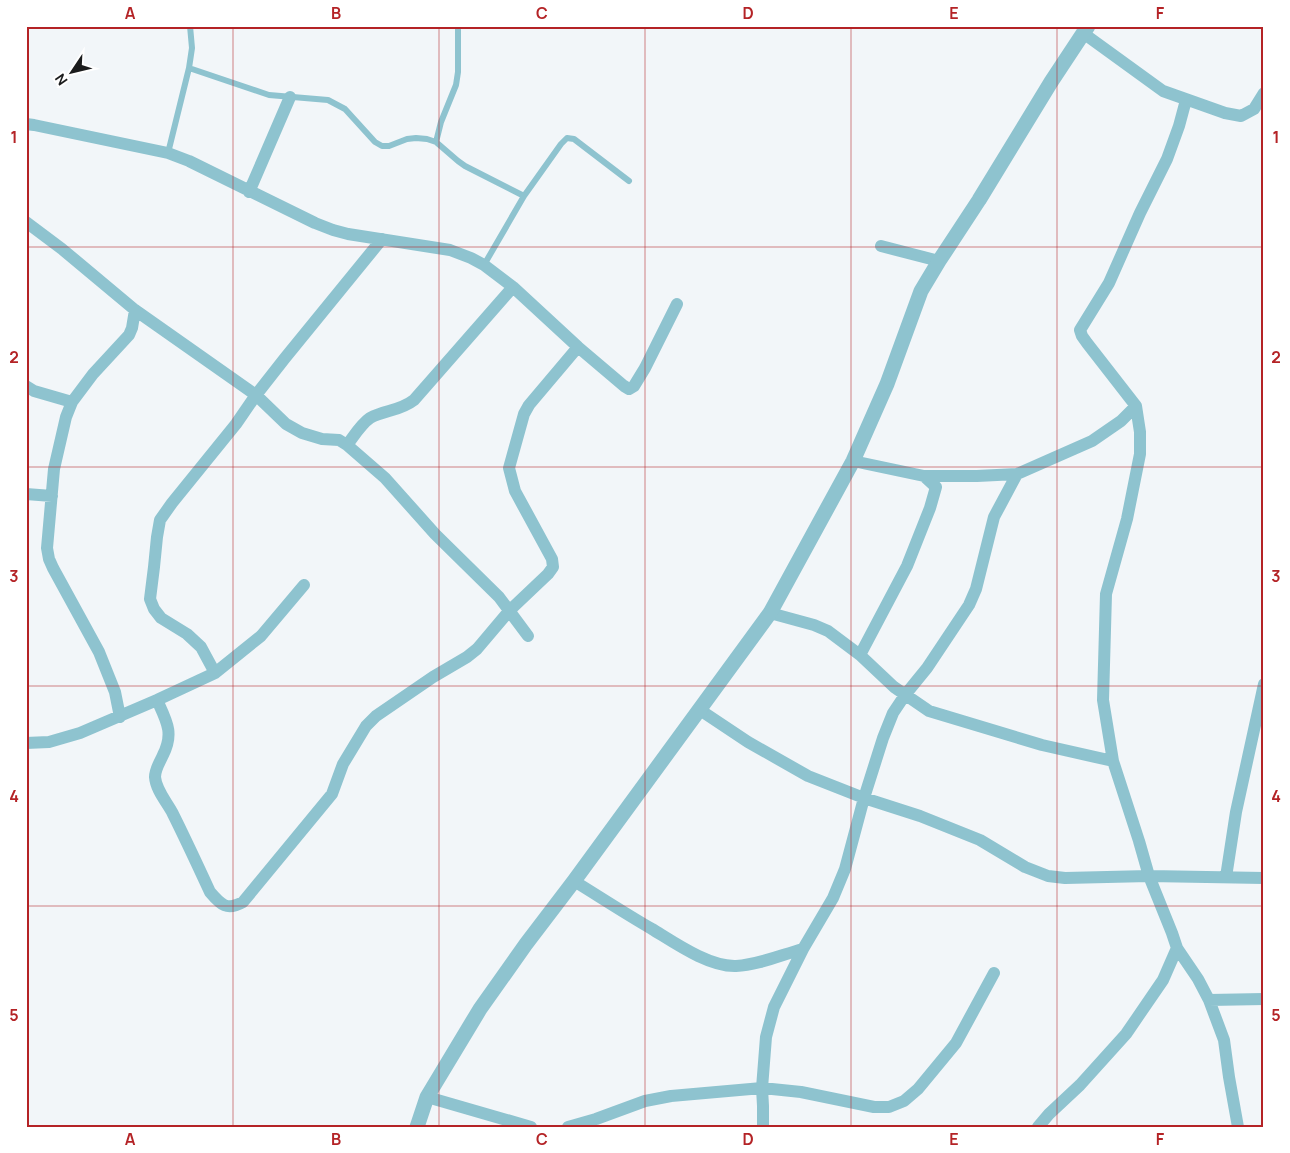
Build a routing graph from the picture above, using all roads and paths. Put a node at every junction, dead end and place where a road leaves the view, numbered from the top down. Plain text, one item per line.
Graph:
1 (190, 26) edge
2 (458, 26) edge
3 (1085, 30) edge
4 (189, 68) junction
5 (1264, 93) edge
6 (290, 98) junction
7 (1186, 100) junction
8 (26, 124) edge
9 (436, 142) junction
10 (168, 153) junction
11 (629, 181) dead end
12 (249, 192) junction
13 (524, 196) junction
14 (26, 222) edge
15 (382, 239) junction
16 (881, 246) dead end
17 (939, 261) junction
18 (484, 265) junction
19 (513, 288) junction
20 (677, 304) dead end
21 (135, 310) junction
22 (578, 347) junction
23 (26, 386) edge
24 (256, 395) junction
25 (72, 402) junction
26 (1136, 406) junction
27 (347, 445) junction
28 (853, 461) junction
29 (1017, 474) junction
30 (924, 476) junction
31 (26, 494) edge
32 (52, 496) junction
33 (304, 585) dead end
34 (509, 611) junction
35 (770, 613) junction
36 (528, 636) dead end
37 (860, 655) junction
38 (215, 672) junction
39 (1264, 684) edge
40 (905, 694) junction
41 (157, 700) junction
42 (700, 710) junction
43 (120, 717) junction
44 (26, 742) edge
45 (1113, 761) junction
46 (864, 798) junction
47 (1149, 876) junction
48 (1226, 877) junction
49 (1264, 878) edge
50 (574, 881) junction
51 (1177, 948) junction
52 (803, 949) junction
53 (994, 973) dead end
54 (1209, 1000) junction
55 (1264, 1000) edge
56 (762, 1088) junction
57 (427, 1097) junction
58 (416, 1127) edge
59 (531, 1127) edge
60 (568, 1127) edge
61 (763, 1127) edge
62 (1038, 1127) edge
63 (1238, 1127) edge

1 - 4 lane
2 - 9 lane
3 - 7 street
3 - 17 street
4 - 6 lane
4 - 10 lane
5 - 7 street
6 - 9 lane
6 - 12 street
7 - 26 street
8 - 10 street
9 - 13 lane
10 - 12 street
11 - 13 lane
12 - 15 street
13 - 18 lane
14 - 21 street
15 - 18 street
15 - 24 street
16 - 17 street
17 - 28 street
18 - 19 street
19 - 22 street
19 - 27 street
20 - 22 street
21 - 24 street
21 - 25 street
22 - 34 street
23 - 25 street
24 - 27 street
24 - 38 street
25 - 32 street
26 - 29 street
26 - 45 street
27 - 34 street
28 - 30 street
28 - 35 street
29 - 30 street
29 - 40 street
30 - 37 street
31 - 32 street
32 - 43 street
33 - 38 street
34 - 36 street
34 - 41 street
35 - 37 street
35 - 42 street
37 - 40 street
38 - 41 street
39 - 48 street
40 - 45 street
40 - 46 street
41 - 43 street
42 - 46 street
42 - 50 street
43 - 44 street
45 - 47 street
46 - 47 street
46 - 52 street
47 - 48 street
47 - 51 street
48 - 49 street
50 - 52 street
50 - 57 street
51 - 54 street
51 - 62 street
52 - 56 street
53 - 56 street
54 - 55 street
54 - 63 street
56 - 60 street
56 - 61 street
57 - 58 street
57 - 59 street

